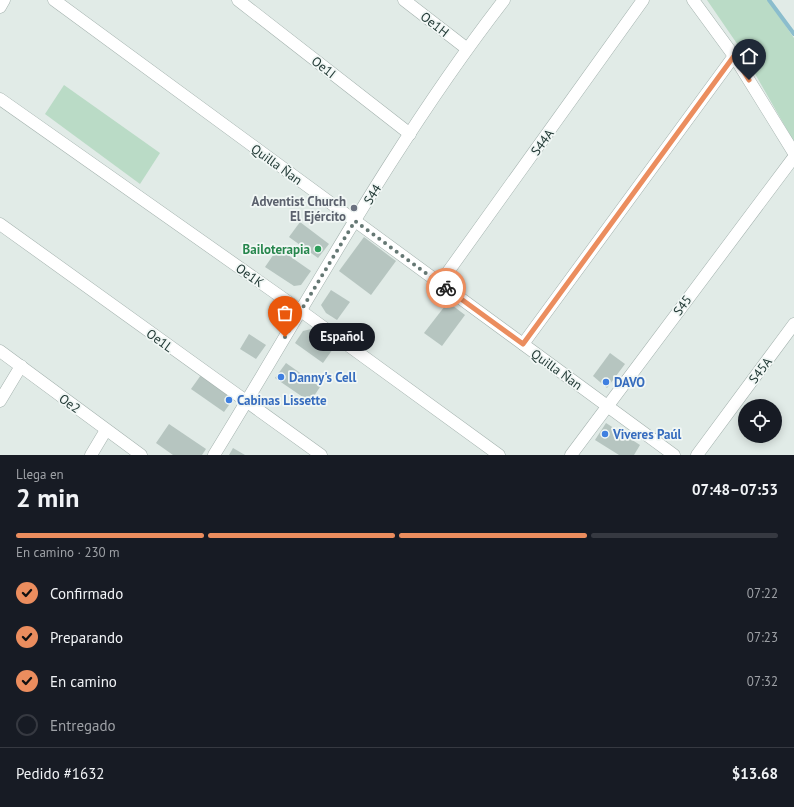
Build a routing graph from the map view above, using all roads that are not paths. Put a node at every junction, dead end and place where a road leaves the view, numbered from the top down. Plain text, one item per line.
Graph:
1 (4, 0) edge
2 (54, 0) edge
3 (238, 0) edge
4 (404, 0) edge
5 (504, 0) edge
6 (643, 0) edge
7 (692, 0) edge
8 (0, 7) edge
9 (466, 48) junction
10 (734, 56) junction
11 (0, 99) edge
12 (410, 134) junction
13 (794, 152) edge
14 (794, 157) edge
15 (355, 221) junction
16 (0, 224) edge
17 (440, 283) junction
18 (301, 311) junction
19 (794, 324) edge
20 (523, 344) junction
21 (0, 351) edge
22 (21, 366) junction
23 (0, 401) edge
24 (246, 402) junction
25 (606, 406) junction
26 (106, 430) junction
27 (91, 455) edge
28 (140, 455) edge
29 (214, 455) edge
30 (321, 455) edge
31 (499, 455) edge
32 (571, 455) edge
33 (674, 455) edge
34 (697, 455) edge

1 - 8 street
2 - 15 street, Quilla Ñan
3 - 12 street, Oe1I
4 - 9 street, Oe1H
5 - 9 street, S44
6 - 17 street, S44A
7 - 10 street
9 - 12 street, S44
10 - 13 street
10 - 20 street
11 - 18 street, Oe1K
12 - 15 street, S44
14 - 25 street, S45
15 - 17 street, Quilla Ñan
15 - 18 street, S44
16 - 24 street, Oe1L
17 - 20 street, Quilla Ñan
18 - 24 street, S44
18 - 31 street, Oe1K
19 - 34 street, S45A
20 - 25 street, Quilla Ñan
21 - 22 street, Oe2
22 - 23 street
22 - 26 street, Oe2
24 - 29 street, S44
24 - 30 street, Oe1L
25 - 32 street, S45
25 - 33 street, Quilla Ñan
26 - 27 street
26 - 28 street, Oe2

